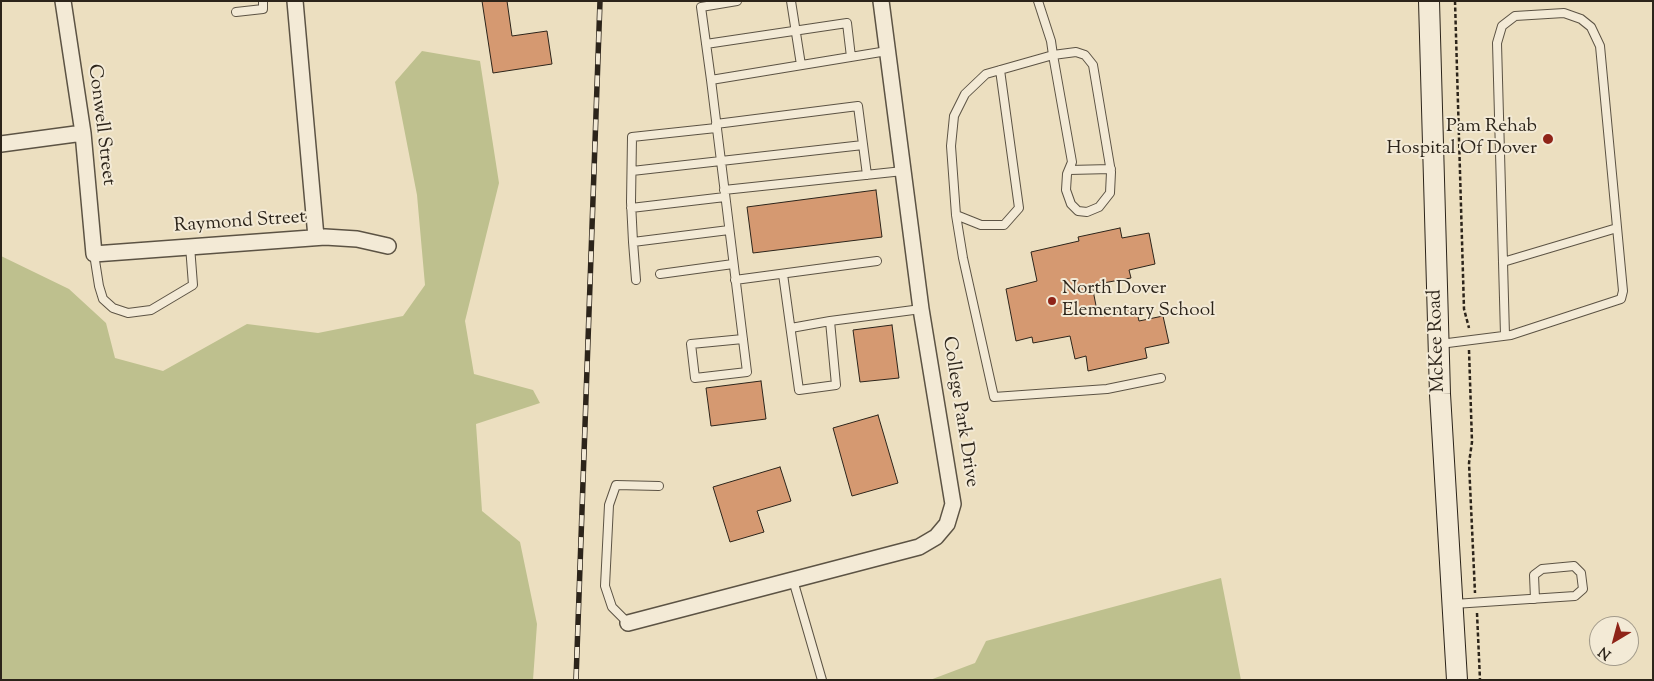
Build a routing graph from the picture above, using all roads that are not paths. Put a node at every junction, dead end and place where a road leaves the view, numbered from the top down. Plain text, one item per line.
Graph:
1 (63, 1) edge
2 (263, 1) edge
3 (295, 1) edge
4 (737, 1) edge
5 (791, 1) edge
6 (881, 1) edge
7 (1038, 1) edge
8 (1429, 1) edge
9 (236, 12) dead end
10 (796, 31) junction
11 (706, 44) junction
12 (887, 51) junction
13 (1054, 55) junction
14 (852, 57) junction
15 (801, 65) junction
16 (1000, 70) junction
17 (710, 80) junction
18 (716, 126) junction
19 (83, 133) junction
20 (1, 144) edge
21 (863, 145) junction
22 (720, 161) junction
23 (1111, 169) junction
24 (1069, 170) junction
25 (632, 171) junction
26 (903, 171) junction
27 (867, 175) junction
28 (724, 194) junction
29 (631, 208) junction
30 (956, 215) junction
31 (1617, 228) junction
32 (729, 230) junction
33 (316, 238) junction
34 (633, 242) junction
35 (190, 246) junction
36 (388, 246) dead end
37 (94, 254) junction
38 (877, 261) dead end
39 (1503, 262) junction
40 (733, 264) junction
41 (660, 274) dead end
42 (783, 274) junction
43 (636, 280) dead end
44 (735, 280) junction
45 (921, 308) junction
46 (830, 321) junction
47 (791, 328) junction
48 (1505, 336) junction
49 (743, 339) junction
50 (1438, 344) junction
51 (1161, 378) dead end
52 (659, 486) dead end
53 (793, 580) junction
54 (1535, 599) junction
55 (1452, 604) junction
56 (628, 623) joint
57 (822, 680) edge
58 (1457, 680) edge

1 - 19 street, Conwell Street
2 - 9 lane
3 - 33 street
4 - 11 lane
5 - 10 lane
6 - 12 street, College Park Drive
7 - 13 lane
8 - 50 main road, McKee Road
10 - 11 lane
10 - 14 lane
10 - 15 lane
11 - 17 lane
12 - 14 lane
12 - 26 street, College Park Drive
13 - 16 lane
13 - 23 lane
13 - 24 lane
14 - 15 lane
15 - 17 lane
16 - 30 lane
16 - 30 lane
17 - 18 lane
18 - 21 lane
18 - 22 lane
18 - 25 lane
19 - 20 street
19 - 37 street, Conwell Street
21 - 22 lane
21 - 27 lane
22 - 25 lane
22 - 28 lane
23 - 24 lane
23 - 24 lane
25 - 29 lane
26 - 27 lane
26 - 45 street, College Park Drive
27 - 28 lane
28 - 29 lane
28 - 32 lane
29 - 34 lane
30 - 51 lane
31 - 39 lane
31 - 39 lane
31 - 48 lane
32 - 34 lane
32 - 40 lane
33 - 35 street, Raymond Street
33 - 36 street, Raymond Street
34 - 43 lane
35 - 37 street, Raymond Street
35 - 37 lane
38 - 42 lane
39 - 48 lane
40 - 41 lane
40 - 44 lane
42 - 44 lane
42 - 47 lane
44 - 49 lane
45 - 46 lane
45 - 53 street, College Park Drive
46 - 47 lane
46 - 47 lane
48 - 50 lane
49 - 49 lane
50 - 55 main road, McKee Road
52 - 56 lane
53 - 56 street, College Park Drive
53 - 57 lane
54 - 54 lane
54 - 55 lane
55 - 58 main road, McKee Road

